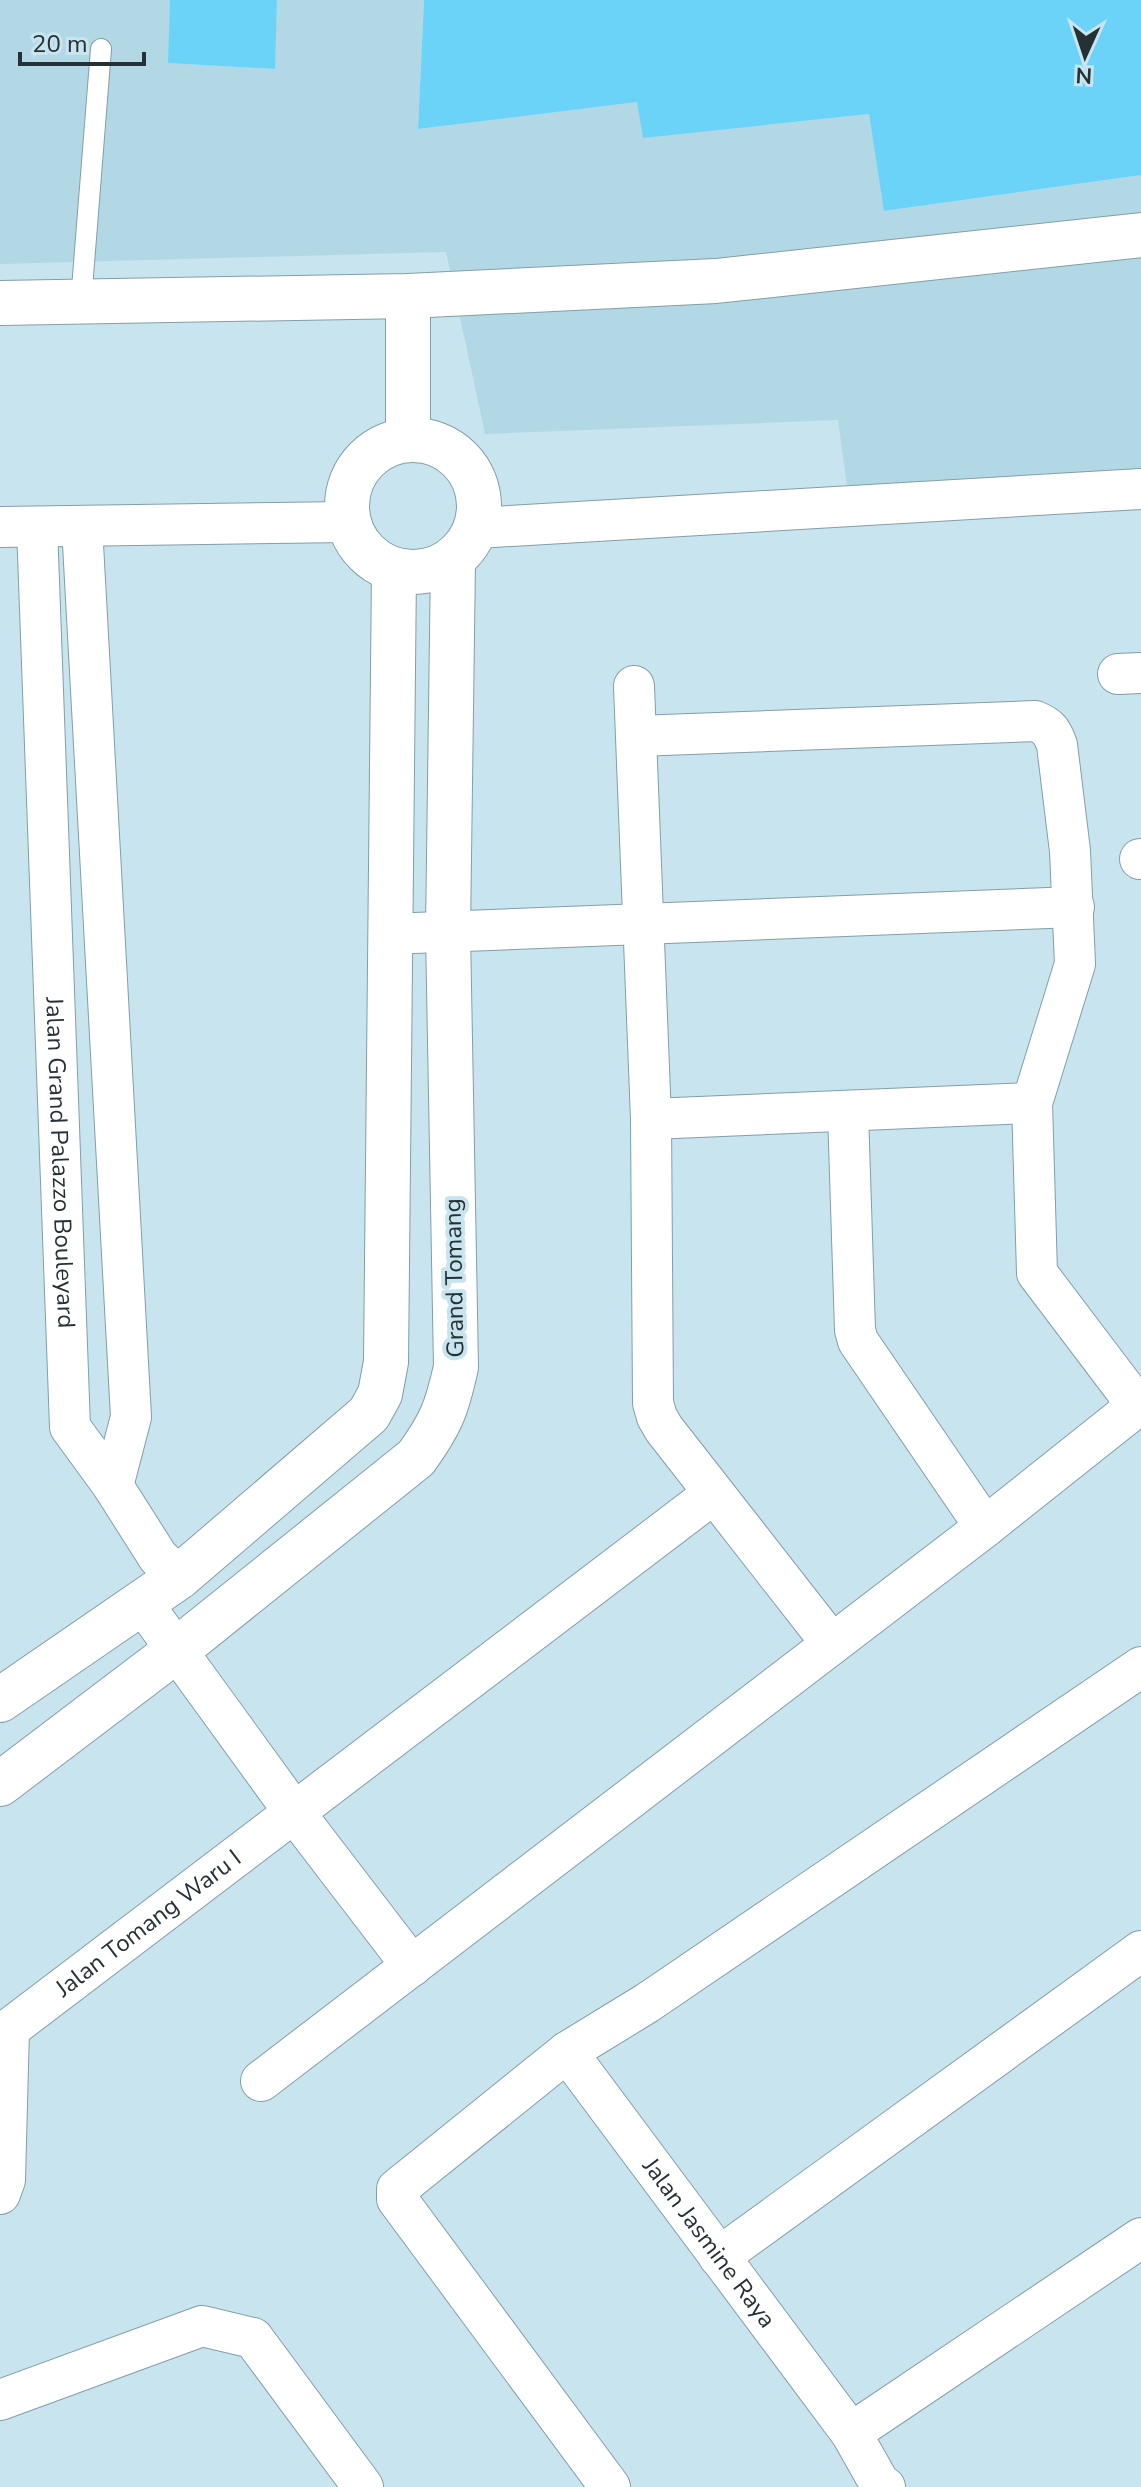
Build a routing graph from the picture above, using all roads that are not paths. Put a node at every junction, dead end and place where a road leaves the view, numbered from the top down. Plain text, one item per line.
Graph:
1 (101, 49) dead end
2 (1141, 235) edge
3 (408, 296) junction
4 (81, 301) junction
5 (0, 303) edge
6 (408, 440) junction
7 (1141, 489) edge
8 (348, 522) junction
9 (82, 526) junction
10 (19, 527) edge
11 (464, 544) junction
12 (394, 570) junction
13 (634, 686) dead end
14 (637, 736) junction
15 (100, 897) junction
16 (52, 900) junction
17 (1074, 907) junction
18 (643, 924) junction
19 (448, 932) junction
20 (389, 934) junction
21 (1032, 1103) junction
22 (848, 1113) junction
23 (651, 1119) junction
24 (131, 1417) junction
25 (70, 1427) junction
26 (113, 1486) junction
27 (713, 1494) junction
28 (985, 1527) junction
29 (179, 1577) junction
30 (143, 1604) junction
31 (832, 1644) junction
32 (178, 1649) junction
33 (1141, 1667) edge
34 (0, 1700) edge
35 (0, 1784) edge
36 (294, 1812) junction
37 (1141, 1951) edge
38 (412, 1966) junction
39 (4, 2030) edge
40 (567, 2052) junction
41 (261, 2081) dead end
42 (0, 2194) edge
43 (1141, 2238) edge
44 (719, 2257) junction
45 (0, 2400) edge
46 (851, 2433) junction
47 (363, 2487) edge
48 (610, 2487) edge
49 (885, 2487) edge

1 - 4 lane
2 - 3 street
3 - 4 street
3 - 6 street
4 - 5 street
6 - 8 street
6 - 11 street
7 - 11 street
8 - 9 street
8 - 12 street
9 - 10 street
9 - 15 street
10 - 16 street, Jalan Grand Palazzo Bouleyard
11 - 12 street
11 - 19 street, Grand Tomang
12 - 20 street
13 - 14 street
14 - 17 street
14 - 18 street
15 - 16 street
15 - 24 street
16 - 25 street, Jalan Grand Palazzo Bouleyard
17 - 18 street
17 - 21 street
18 - 19 street
18 - 23 street
19 - 20 street
19 - 32 street, Grand Tomang
20 - 29 street
21 - 22 street
21 - 28 street
22 - 23 street
22 - 28 street
23 - 27 street
24 - 25 street
24 - 26 street
25 - 26 street
26 - 29 street
27 - 31 street
27 - 36 street, Jalan Tomang Waru I
28 - 31 street
29 - 30 street
30 - 32 street
30 - 34 street
31 - 38 street
32 - 35 street, Grand Tomang
32 - 36 street
33 - 40 street
36 - 38 street
36 - 39 street, Jalan Tomang Waru I
37 - 44 street
38 - 41 street
39 - 42 street
40 - 44 street, Jalan Jasmine Raya
40 - 48 street
43 - 46 street
44 - 46 street, Jalan Jasmine Raya
45 - 47 street
46 - 49 street, Jalan Jasmine Raya

